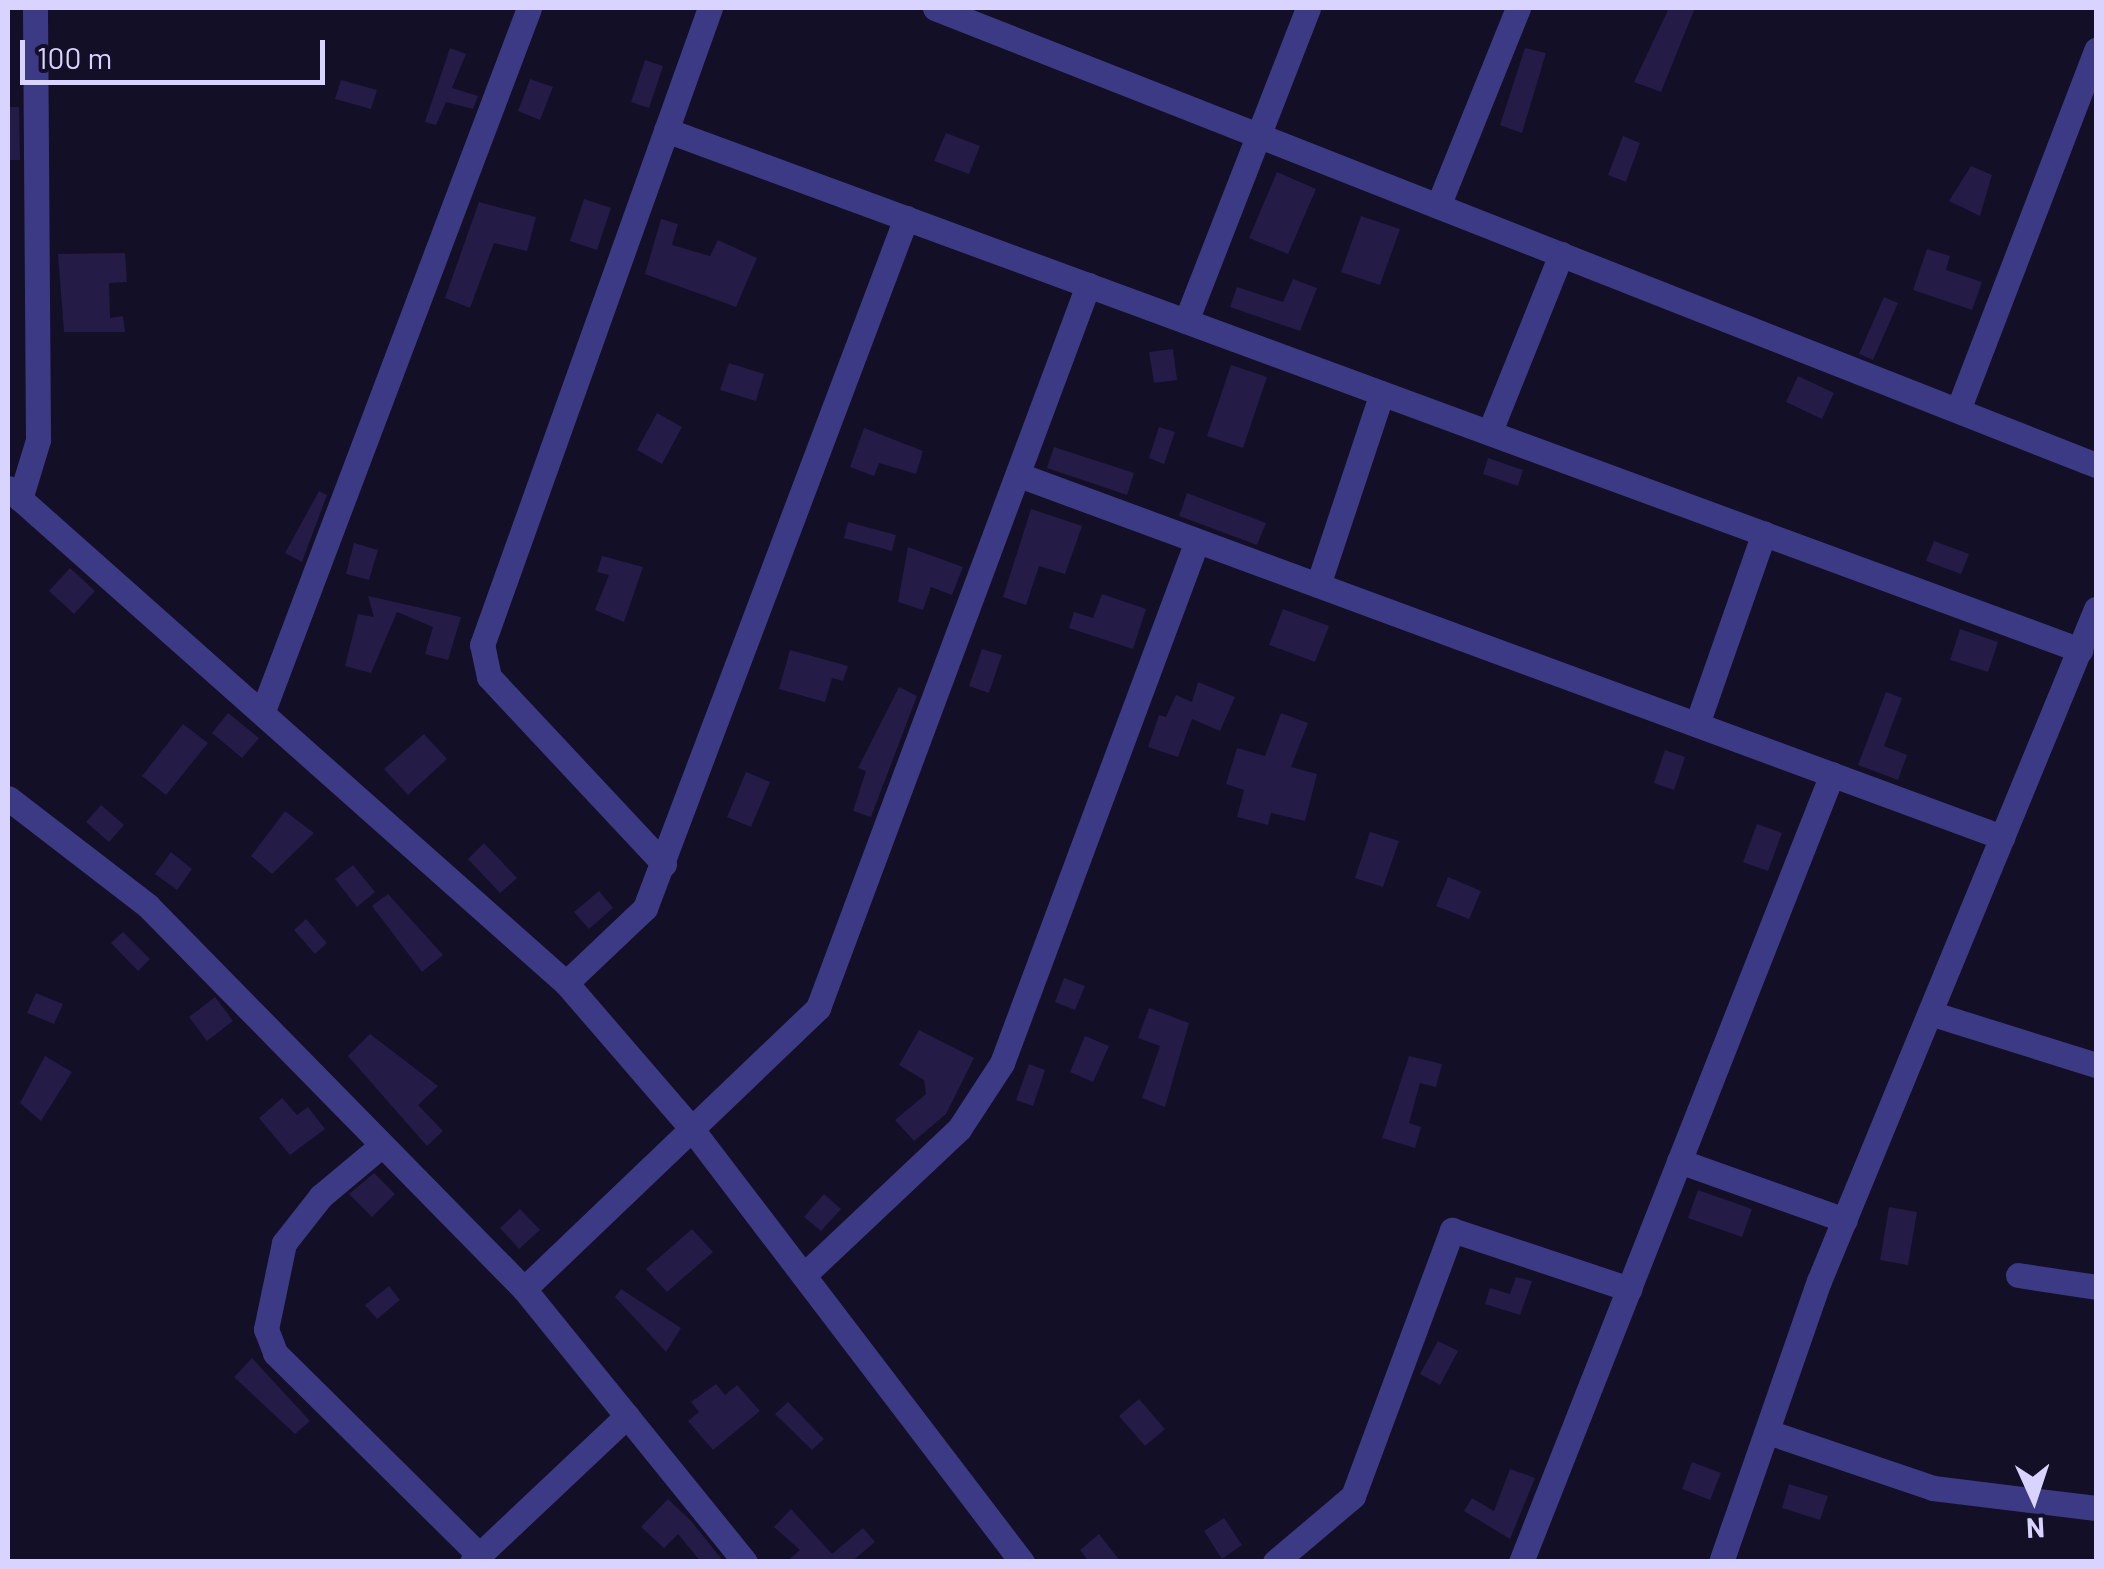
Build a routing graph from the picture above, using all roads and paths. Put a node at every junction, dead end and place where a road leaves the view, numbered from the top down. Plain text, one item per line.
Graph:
1 (35, 8) edge
2 (529, 8) edge
3 (710, 8) edge
4 (935, 8) edge
5 (1308, 8) edge
6 (1518, 8) edge
7 (2096, 50) edge
8 (666, 130) junction
9 (1258, 135) junction
10 (1438, 206) junction
11 (906, 218) junction
12 (1561, 254) junction
13 (1088, 285) junction
14 (1186, 322) junction
15 (1382, 394) junction
16 (1958, 410) junction
17 (1490, 432) junction
18 (2096, 465) edge
19 (1019, 475) junction
20 (14, 493) edge
21 (1764, 533) junction
22 (1197, 540) junction
23 (1318, 585) junction
24 (2096, 610) edge
25 (2080, 650) junction
26 (264, 708) junction
27 (1696, 724) junction
28 (1832, 774) junction
29 (8, 798) edge
30 (2002, 837) junction
31 (664, 864) junction
32 (566, 983) junction
33 (1930, 1013) junction
34 (2096, 1065) edge
35 (691, 1128) junction
36 (382, 1145) junction
37 (1680, 1161) junction
38 (1844, 1220) junction
39 (804, 1275) junction
40 (2018, 1275) dead end
41 (2096, 1287) edge
42 (524, 1289) junction
43 (1629, 1289) junction
44 (627, 1416) junction
45 (1768, 1432) junction
46 (2096, 1508) edge
47 (475, 1558) edge
48 (745, 1562) edge
49 (1022, 1562) edge
50 (1275, 1562) edge
51 (1521, 1562) edge
52 (1721, 1562) edge

1 - 20 street
2 - 26 street
3 - 8 street
4 - 9 street
5 - 9 street
6 - 10 street
7 - 16 street
8 - 11 street
8 - 31 street
9 - 10 street
9 - 14 street
10 - 12 street
11 - 13 street
11 - 31 street
12 - 16 street
12 - 17 street
13 - 14 street
13 - 19 street
14 - 15 street
15 - 17 street
15 - 23 street
16 - 18 street
17 - 21 street
19 - 22 street
19 - 35 street
20 - 26 street
21 - 25 street
21 - 27 street
22 - 23 street
22 - 39 street
23 - 27 street
24 - 25 street
25 - 30 street
26 - 32 street
27 - 28 street
28 - 30 street
28 - 37 street
29 - 36 street
30 - 33 street
31 - 32 street
32 - 35 street
33 - 34 street
33 - 38 street
35 - 39 street
35 - 42 street
36 - 42 street
36 - 47 street
37 - 38 street
37 - 43 street
38 - 45 street
39 - 49 street
40 - 41 street
42 - 44 street
43 - 50 street
43 - 51 street
44 - 47 street
44 - 48 street
45 - 46 street
45 - 52 street

